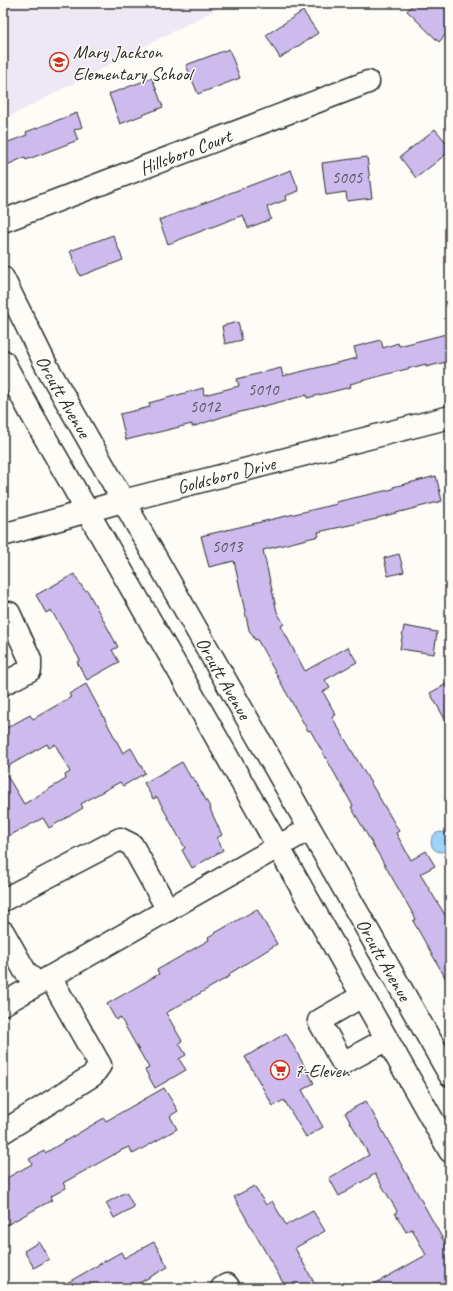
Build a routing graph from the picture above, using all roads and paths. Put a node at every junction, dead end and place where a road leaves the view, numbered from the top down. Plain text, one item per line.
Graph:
1 (368, 82) dead end
2 (3, 221) edge
3 (3, 278) edge
4 (3, 361) edge
5 (450, 417) edge
6 (123, 501) junction
7 (86, 511) junction
8 (3, 535) edge
9 (9, 614) dead end
10 (3, 684) edge
11 (309, 829) junction
12 (278, 847) junction
13 (3, 900) edge
14 (168, 910) junction
15 (3, 932) edge
16 (44, 981) junction
17 (362, 996) junction
18 (3, 1004) edge
19 (387, 1039) junction
20 (450, 1075) edge
21 (3, 1132) edge
22 (450, 1151) edge

1 - 2 main road, Hillsboro Court
3 - 6 main road, Orcutt Avenue
4 - 7 main road, Orcutt Avenue
5 - 6 main road, Goldsboro Drive
6 - 7 main road, Goldsboro Drive
6 - 11 main road, Orcutt Avenue
7 - 8 main road, Goldsboro Drive
7 - 12 main road, Orcutt Avenue
9 - 10 main road
11 - 12 main road
11 - 20 main road, Orcutt Avenue
12 - 14 main road
12 - 17 main road, Orcutt Avenue
13 - 14 main road
14 - 16 main road
15 - 16 main road
16 - 18 main road
16 - 21 main road
17 - 19 main road, Orcutt Avenue
17 - 19 main road
19 - 22 main road, Orcutt Avenue

